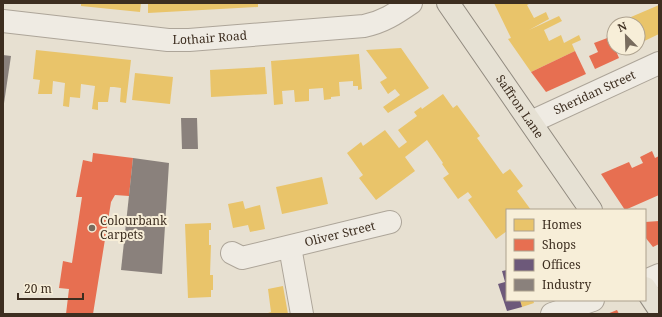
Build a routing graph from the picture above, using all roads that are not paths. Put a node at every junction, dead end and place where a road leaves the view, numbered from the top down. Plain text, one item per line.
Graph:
1 (410, 3) edge
2 (448, 3) edge
3 (3, 21) edge
4 (659, 63) edge
5 (531, 122) junction
6 (590, 209) edge
7 (390, 222) dead end
8 (290, 247) junction
9 (232, 253) dead end
10 (659, 275) edge
11 (646, 281) edge
12 (646, 290) edge
13 (590, 301) edge
14 (659, 309) edge
15 (302, 314) edge
16 (552, 314) edge

1 - 3 street, Lothair Road
2 - 5 main road, Saffron Lane
4 - 5 street, Sheridan Street
5 - 6 main road, Saffron Lane
7 - 8 street, Oliver Street
8 - 9 street, Oliver Street
8 - 15 street, Oliver Street
10 - 11 street
12 - 14 main road
13 - 16 street

